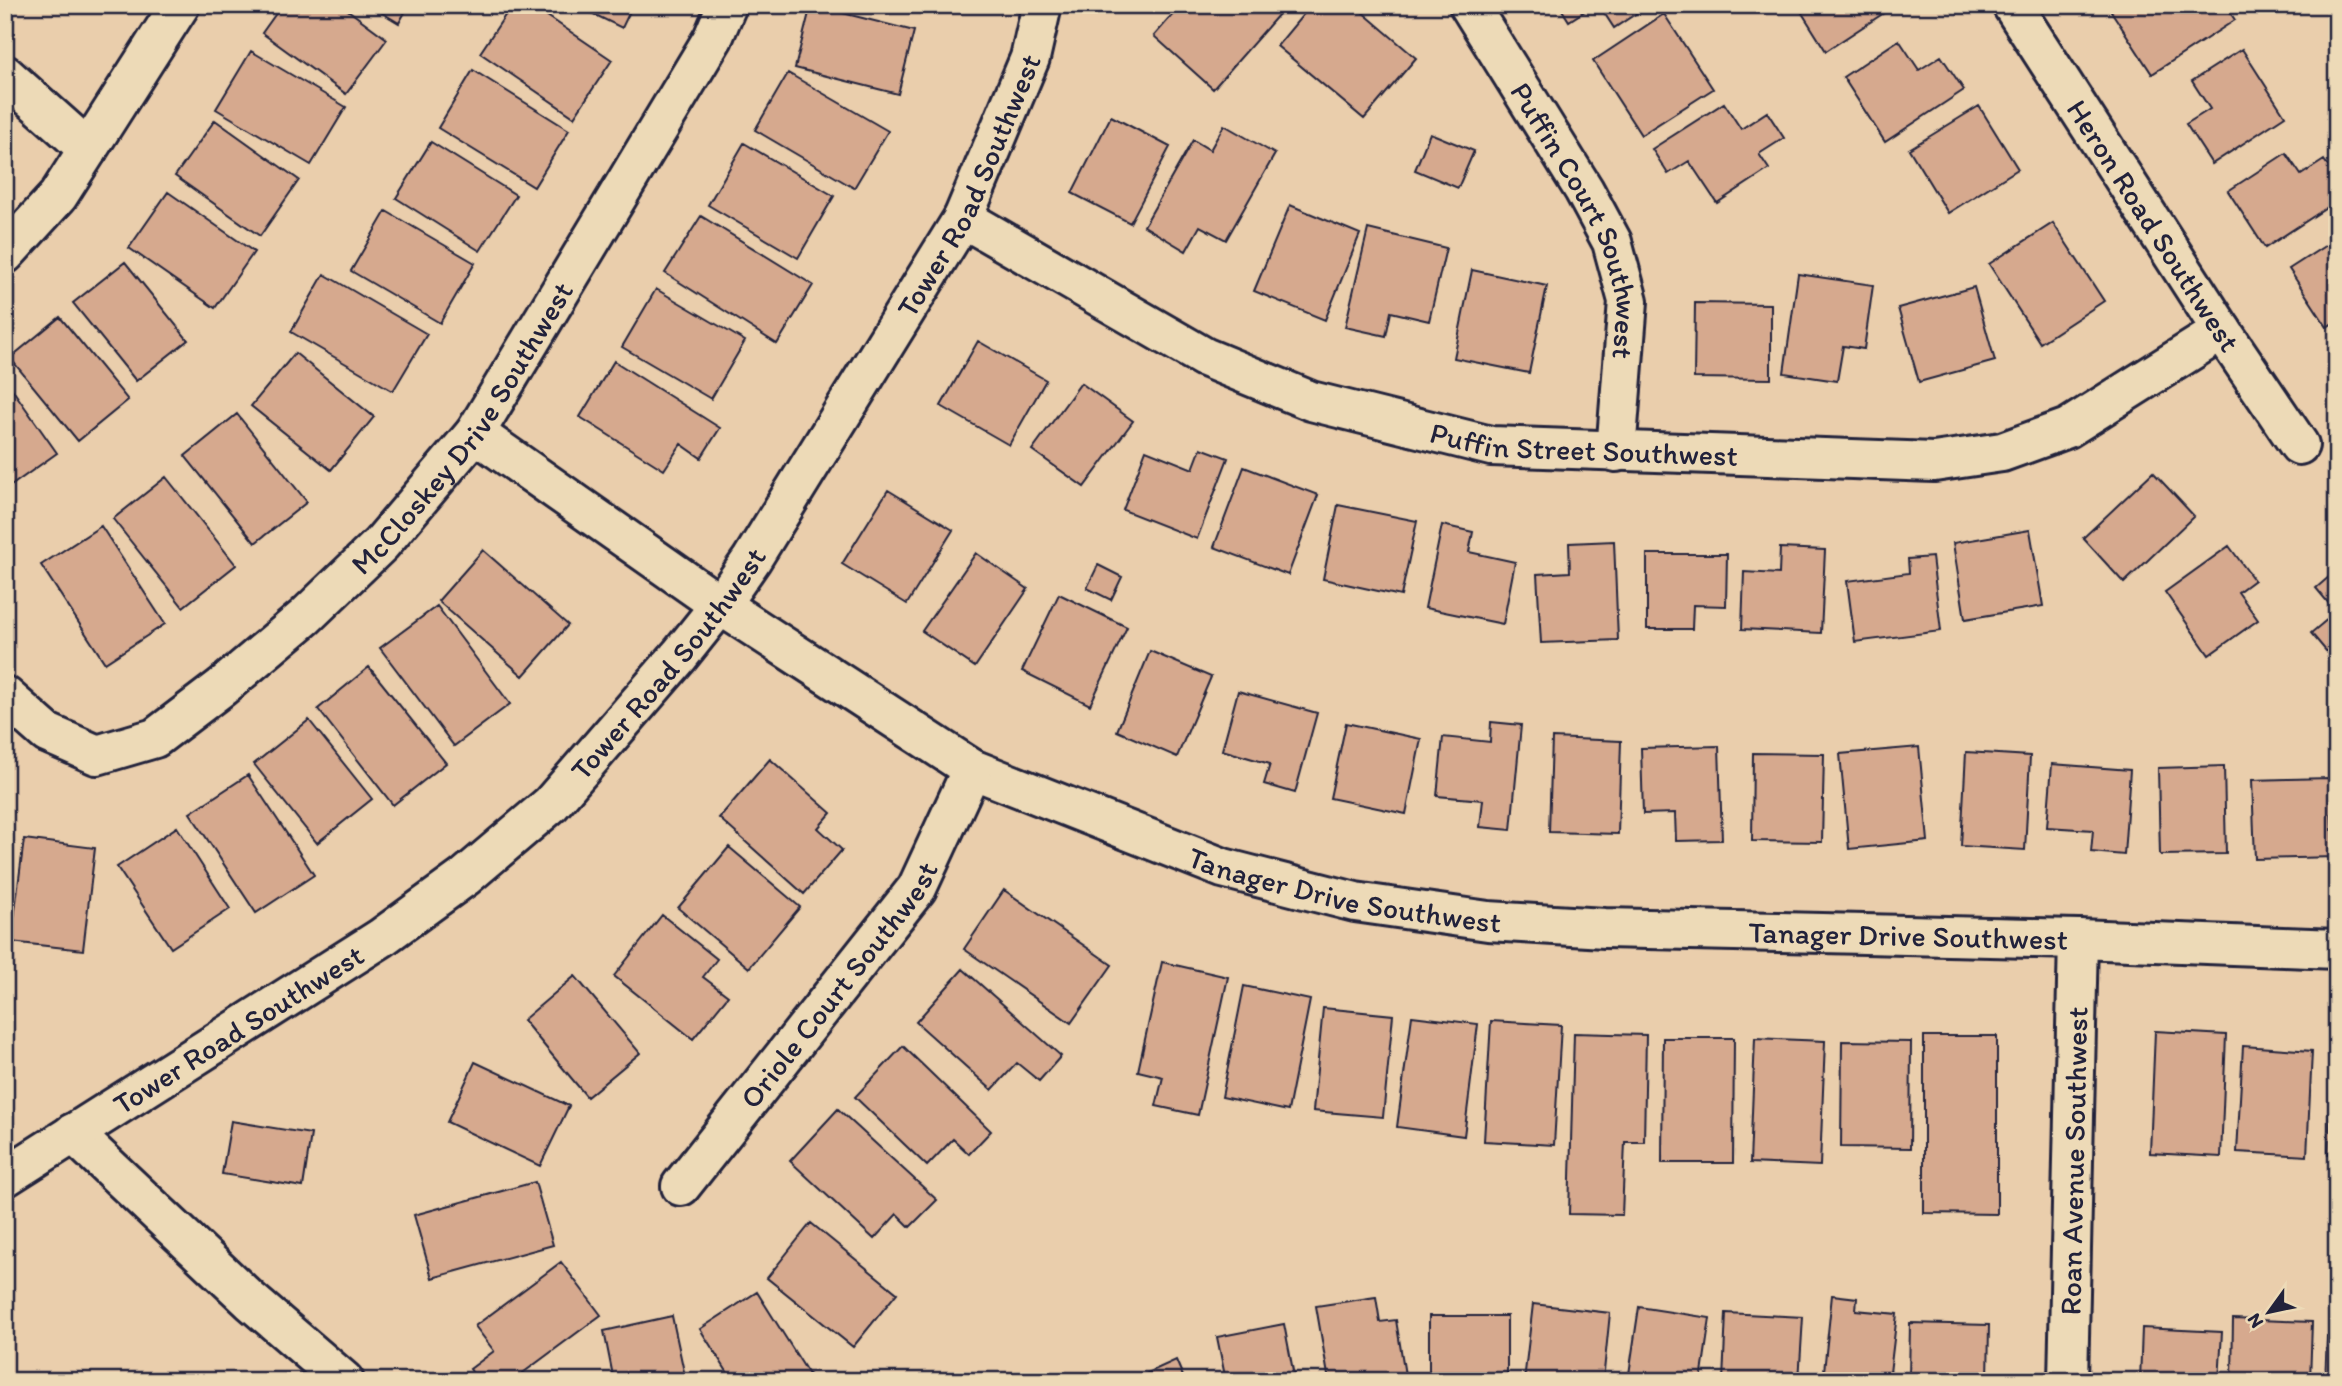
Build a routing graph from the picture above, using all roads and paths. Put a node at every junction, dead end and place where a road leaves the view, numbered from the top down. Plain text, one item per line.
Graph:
1 (180, 5) edge
2 (727, 5) edge
3 (1042, 5) edge
4 (1469, 5) edge
5 (2012, 5) edge
6 (5, 75) edge
7 (88, 149) junction
8 (963, 218) junction
9 (5, 254) edge
10 (2222, 331) junction
11 (475, 433) junction
12 (2299, 445) dead end
13 (1616, 452) junction
14 (720, 605) junction
15 (5, 696) edge
16 (972, 769) junction
17 (2078, 939) junction
18 (2337, 949) edge
19 (73, 1133) junction
20 (5, 1177) edge
21 (681, 1186) dead end
22 (344, 1381) edge
23 (2067, 1381) edge

1 - 7 street
2 - 11 street, McCloskey Drive Southwest
3 - 8 street, Tower Road Southwest
4 - 13 street, Puffin Court Southwest
5 - 10 street, Heron Road Southwest
6 - 7 street
7 - 9 street
8 - 13 street, Puffin Street Southwest
8 - 14 street, Tower Road Southwest
10 - 12 street, Heron Road Southwest
10 - 13 street, Puffin Street Southwest
11 - 14 street, Tanager Drive Southwest
11 - 15 street, McCloskey Drive Southwest
14 - 16 street, Tanager Drive Southwest
14 - 19 street, Tower Road Southwest
16 - 17 street, Tanager Drive Southwest
16 - 21 street, Oriole Court Southwest
17 - 18 street, Tanager Drive Southwest
17 - 23 street, Roan Avenue Southwest
19 - 20 street, Tower Road Southwest
19 - 22 street

